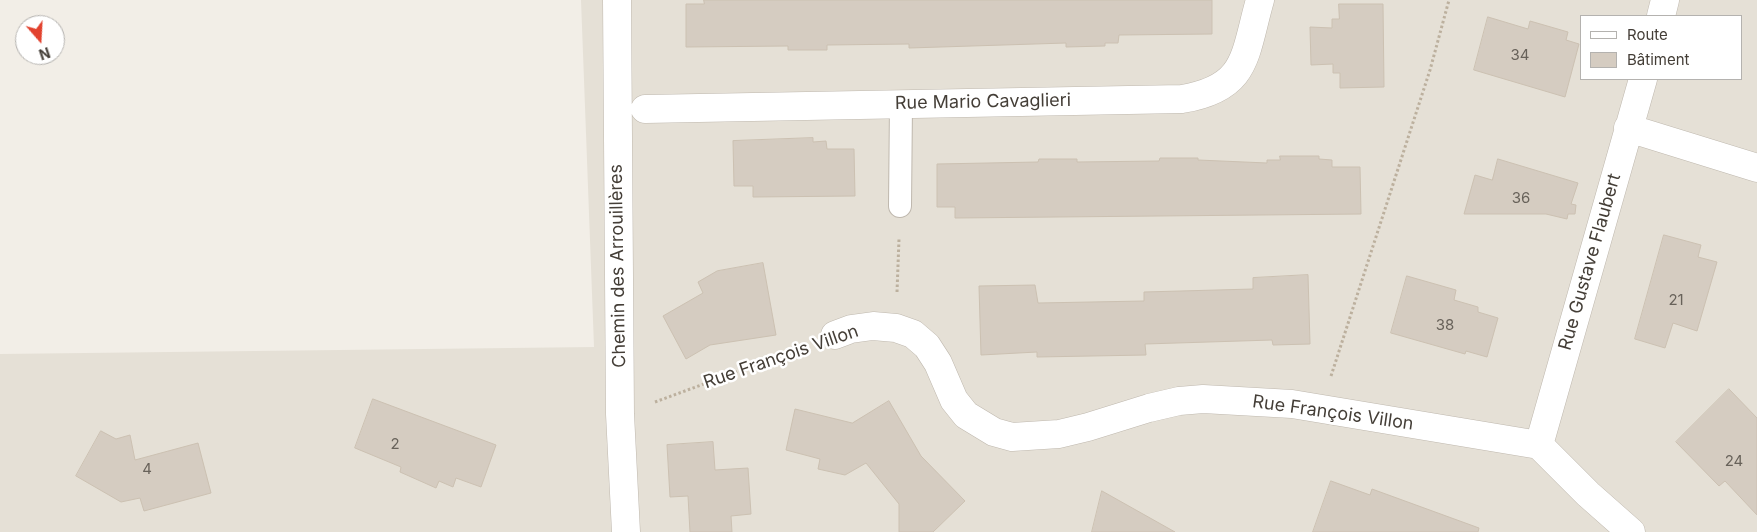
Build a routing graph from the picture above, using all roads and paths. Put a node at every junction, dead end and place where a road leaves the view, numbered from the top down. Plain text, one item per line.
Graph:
1 (617, 0) edge
2 (1260, 0) edge
3 (1449, 0) edge
4 (1665, 0) edge
5 (1661, 15) edge
6 (1642, 80) edge
7 (901, 104) junction
8 (645, 109) dead end
9 (1628, 128) junction
10 (1757, 168) edge
11 (900, 206) joint
12 (896, 328) junction
13 (835, 335) joint
14 (1321, 409) junction
15 (620, 414) junction
16 (1539, 446) junction
17 (626, 532) edge
18 (1632, 532) edge

1 - 15 street, Chemin des Arrouillères
2 - 7 street, Rue Mario Cavaglieri
3 - 14 path
4 - 5 street
6 - 9 street, Rue Gustave Flaubert
7 - 8 street, Rue Mario Cavaglieri
7 - 11 lane
9 - 10 street
9 - 16 street, Rue Gustave Flaubert
11 - 12 path
12 - 13 street, Rue François Villon
12 - 14 street, Rue François Villon
13 - 15 path, Rue François Villon
14 - 16 street, Rue François Villon
15 - 17 street, Chemin des Arrouillères
16 - 18 street

